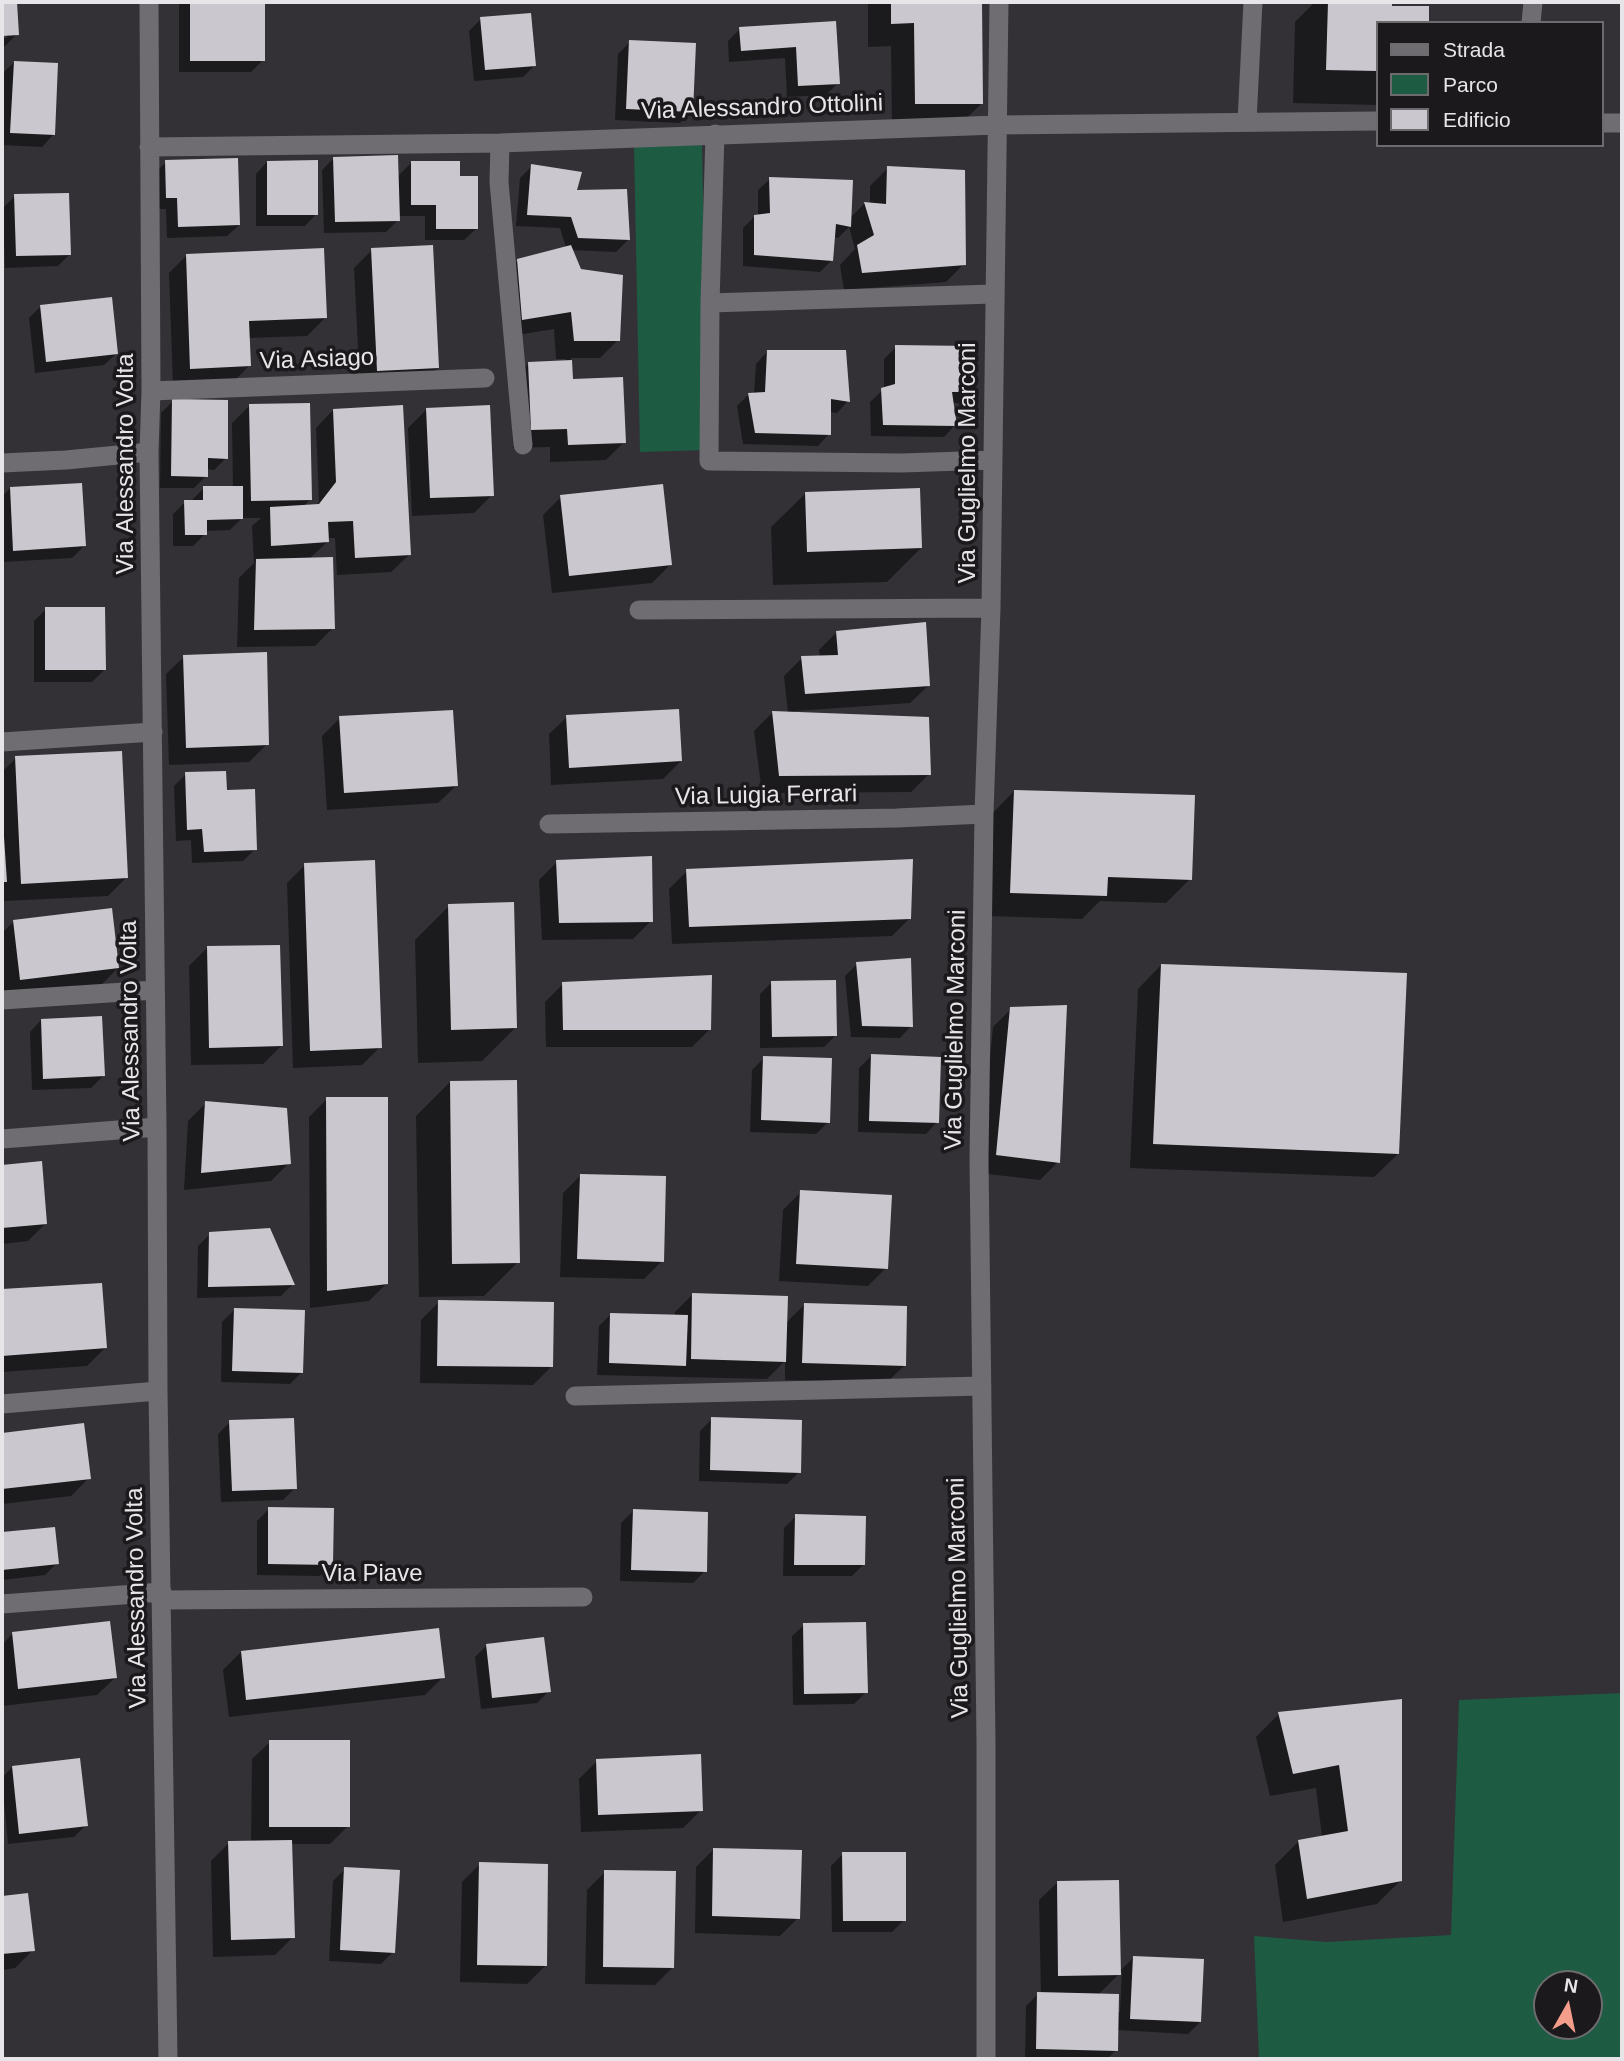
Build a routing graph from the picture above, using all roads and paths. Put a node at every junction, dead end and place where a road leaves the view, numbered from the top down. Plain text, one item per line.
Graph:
1 (149, 2) edge
2 (999, 2) edge
3 (1253, 2) edge
4 (1533, 2) edge
5 (1531, 21) edge
6 (1247, 121) junction
7 (1376, 121) edge
8 (1603, 123) edge
9 (1622, 123) edge
10 (998, 125) junction
11 (715, 134) junction
12 (499, 143) junction
13 (149, 147) junction
14 (993, 294) junction
15 (710, 303) junction
16 (485, 378) dead end
17 (151, 391) junction
18 (523, 445) dead end
19 (149, 452) junction
20 (992, 460) junction
21 (2, 463) edge
22 (991, 608) junction
23 (639, 610) dead end
24 (153, 732) junction
25 (2, 742) edge
26 (984, 814) junction
27 (549, 824) dead end
28 (155, 990) junction
29 (2, 1000) edge
30 (157, 1127) junction
31 (2, 1139) edge
32 (982, 1386) junction
33 (158, 1391) junction
34 (575, 1396) dead end
35 (2, 1404) edge
36 (162, 1596) junction
37 (583, 1597) dead end
38 (2, 1604) edge
39 (168, 2059) edge
40 (986, 2059) edge

1 - 13 street, Via Alessandro Volta
2 - 10 street, Via Guglielmo Marconi
3 - 6 street
4 - 5 street
6 - 7 street, Via Alessandro Ottolini
6 - 10 street, Via Alessandro Ottolini
8 - 9 street
10 - 11 street, Via Alessandro Ottolini
10 - 14 street, Via Guglielmo Marconi
11 - 12 street, Via Alessandro Ottolini
11 - 15 street
12 - 13 street, Via Alessandro Ottolini
12 - 18 street
13 - 17 street, Via Alessandro Volta
14 - 15 street
14 - 20 street, Via Guglielmo Marconi
15 - 20 street
16 - 17 street, Via Asiago
17 - 19 street, Via Alessandro Volta
19 - 21 street
19 - 24 street, Via Alessandro Volta
20 - 22 street, Via Guglielmo Marconi
22 - 23 street
22 - 26 street, Via Guglielmo Marconi
24 - 25 street
24 - 28 street, Via Alessandro Volta
26 - 27 street, Via Luigia Ferrari
26 - 32 street, Via Guglielmo Marconi
28 - 29 street
28 - 30 street, Via Alessandro Volta
30 - 31 street
30 - 33 street, Via Alessandro Volta
32 - 34 street
32 - 40 street, Via Guglielmo Marconi
33 - 35 street
33 - 36 street, Via Alessandro Volta
36 - 37 street, Via Piave
36 - 38 street, Via Piave
36 - 39 street, Via Alessandro Volta

